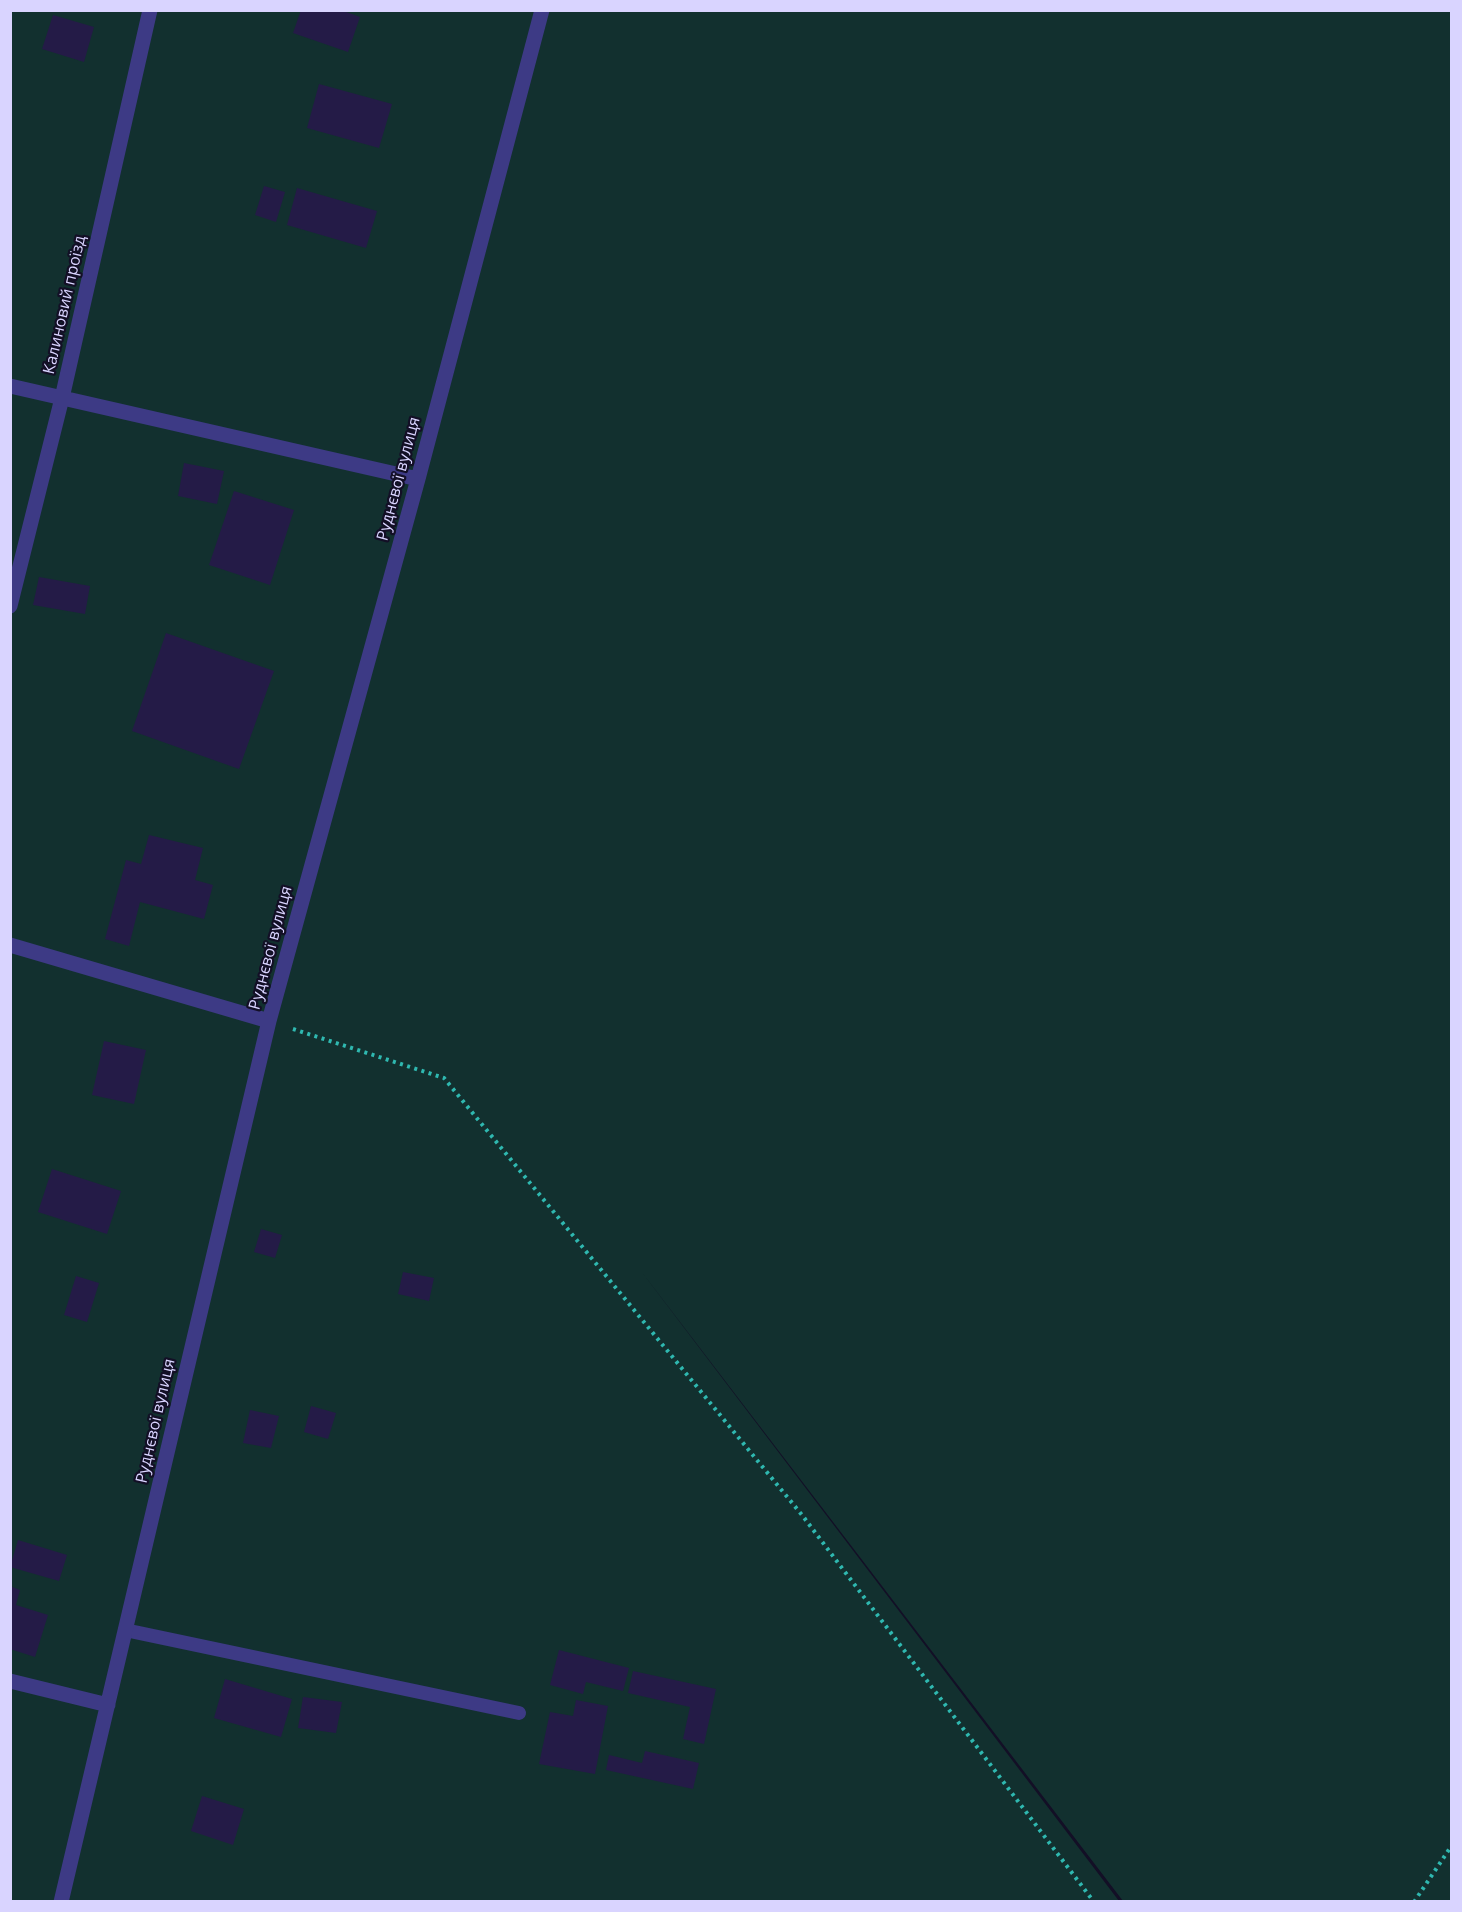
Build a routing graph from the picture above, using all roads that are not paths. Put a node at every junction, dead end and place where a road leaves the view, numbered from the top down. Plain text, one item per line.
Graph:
1 (150, 10) edge
2 (542, 10) edge
3 (10, 386) edge
4 (62, 398) junction
5 (418, 479) junction
6 (10, 606) edge
7 (10, 945) edge
8 (269, 1022) junction
9 (125, 1630) junction
10 (10, 1681) edge
11 (108, 1705) junction
12 (519, 1713) dead end
13 (61, 1902) edge

1 - 4 street, Калиновий проїзд
2 - 5 street, Руднєвої вулиця
3 - 4 street
4 - 5 street
4 - 6 street, Калиновий проїзд
5 - 8 street, Руднєвої вулиця
7 - 8 street
8 - 9 street, Руднєвої вулиця
9 - 11 street, Руднєвої вулиця
9 - 12 lane
10 - 11 street
11 - 13 street, Руднєвої вулиця

